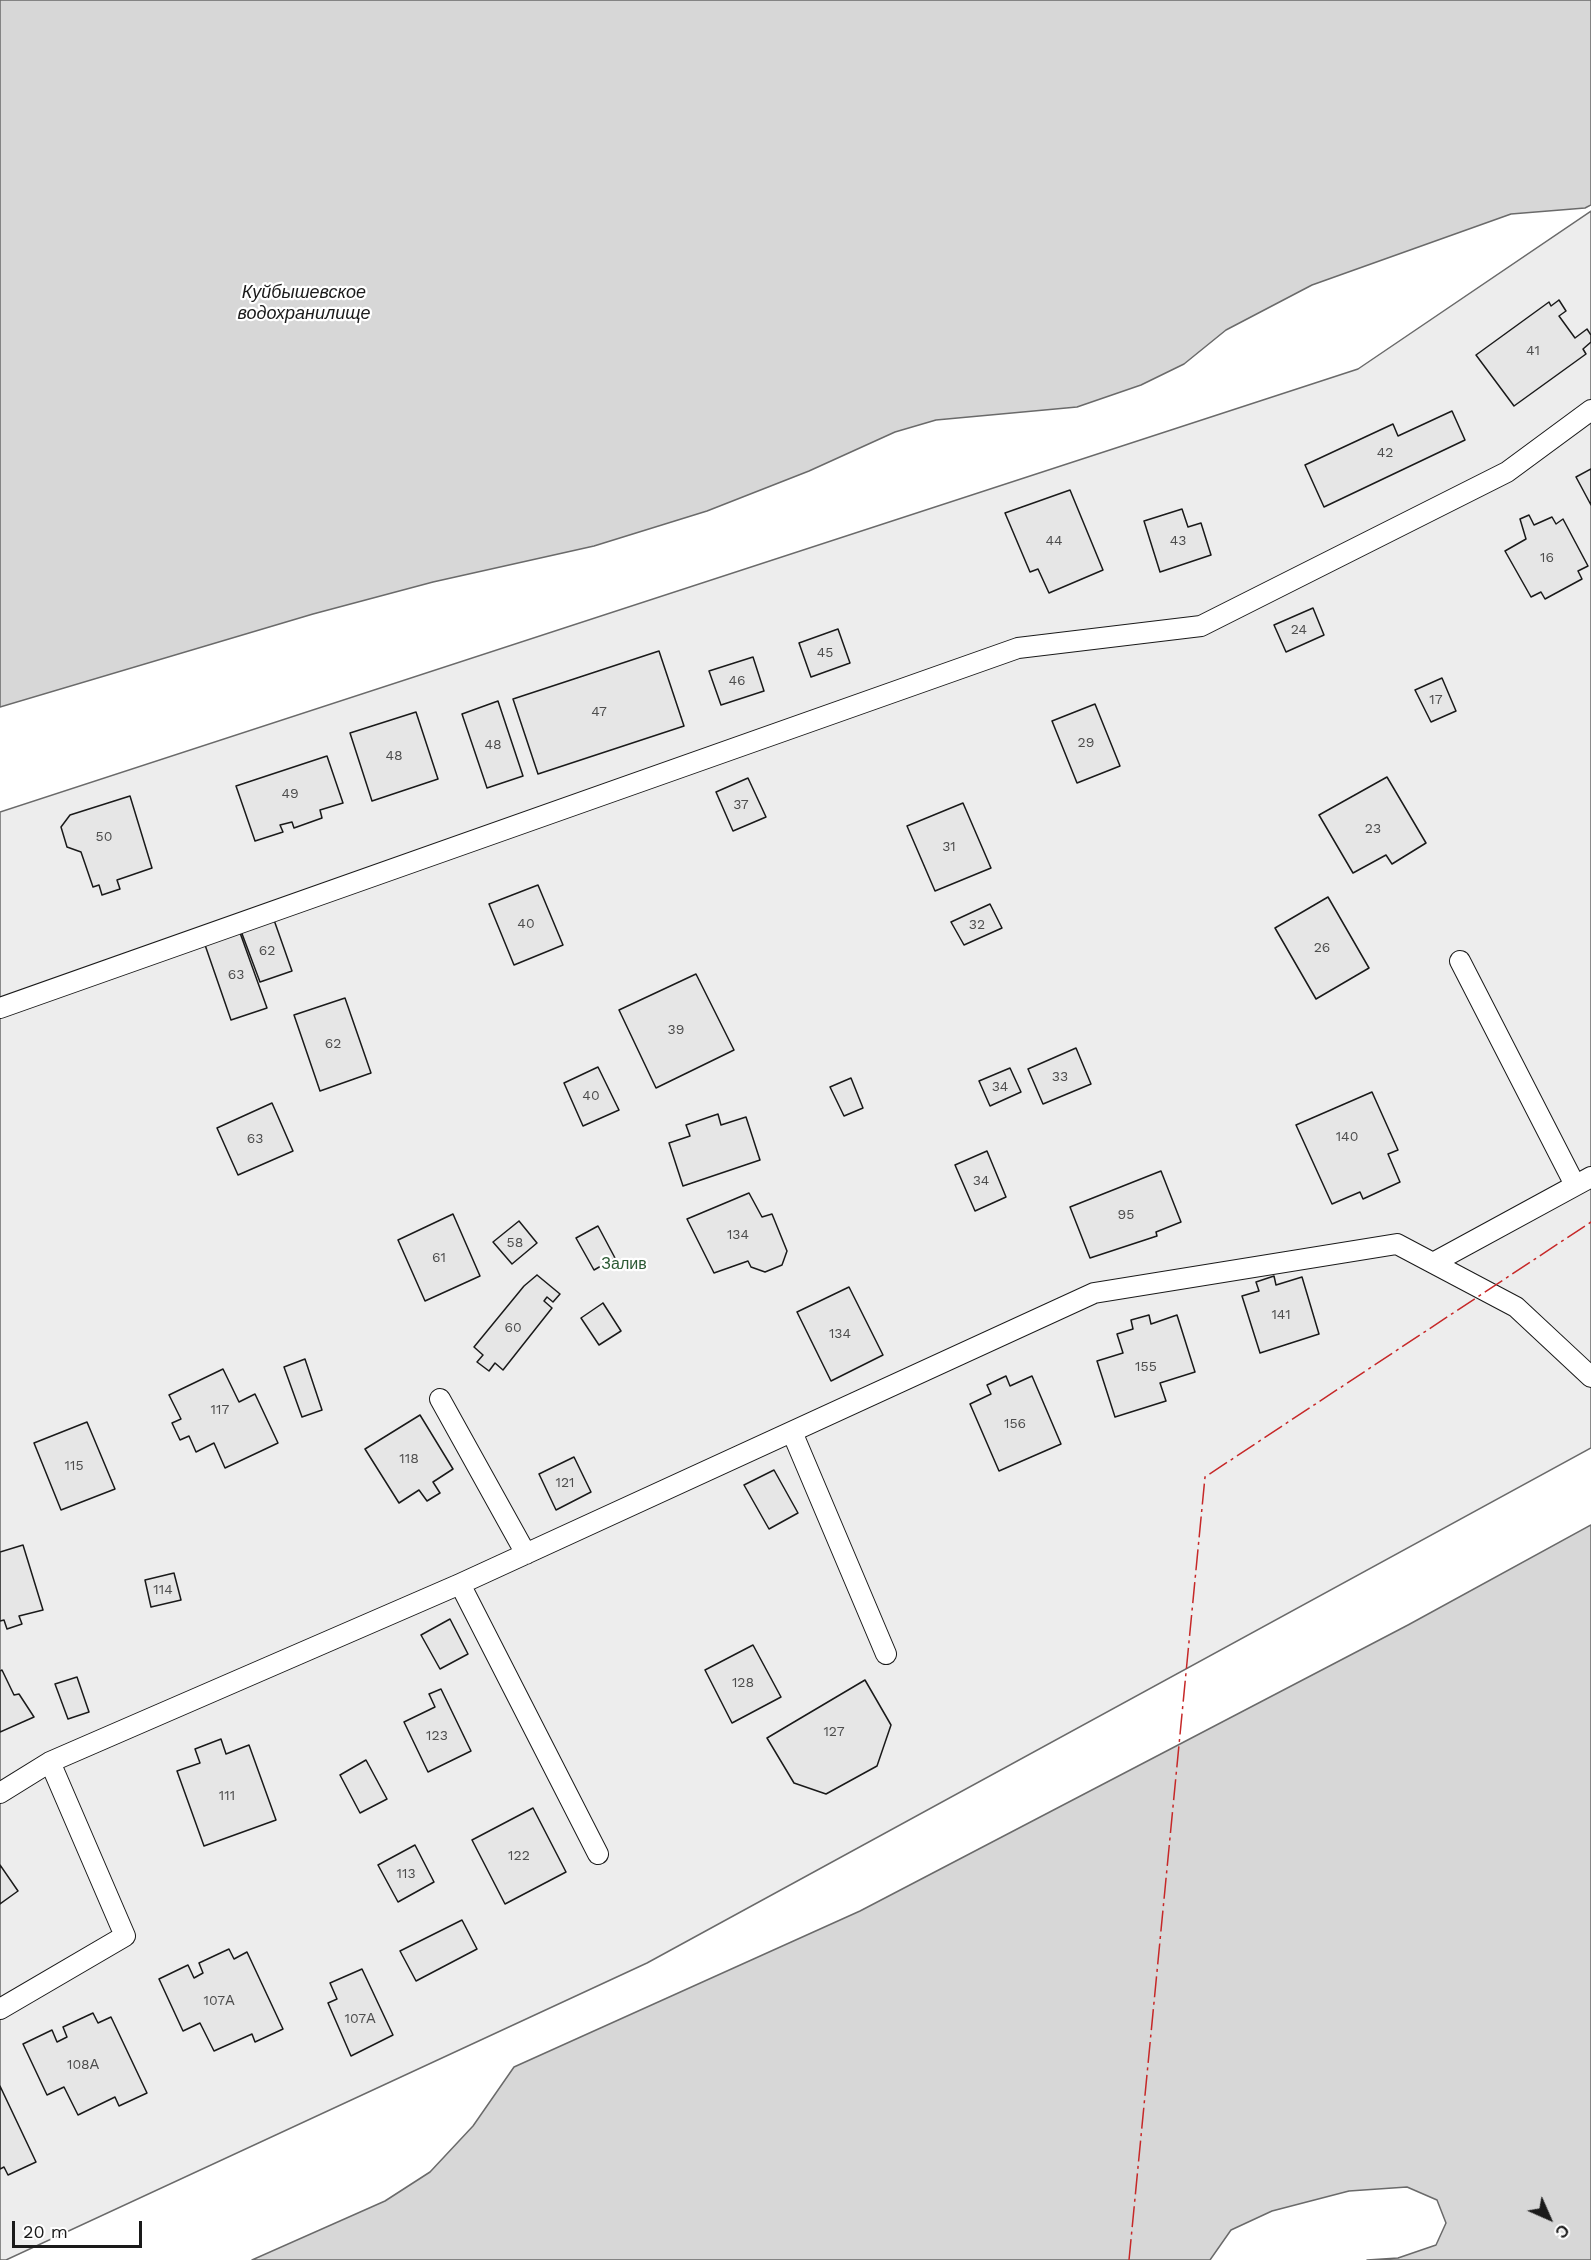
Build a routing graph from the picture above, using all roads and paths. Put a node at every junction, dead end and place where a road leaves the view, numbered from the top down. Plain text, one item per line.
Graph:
1 (1591, 410) edge
2 (1460, 961) dead end
3 (0, 1008) edge
4 (1583, 1181) edge
5 (1434, 1263) junction
6 (1591, 1377) edge
7 (440, 1398) dead end
8 (792, 1432) junction
9 (526, 1554) junction
10 (460, 1584) junction
11 (886, 1654) dead end
12 (50, 1762) junction
13 (0, 1792) edge
14 (598, 1854) dead end
15 (0, 2009) edge

1 - 3 lane
2 - 4 lane
4 - 5 lane
5 - 6 lane
5 - 8 lane
7 - 9 lane
8 - 9 lane
8 - 11 lane
9 - 10 lane
10 - 12 lane
10 - 14 lane
12 - 13 lane
12 - 15 lane

